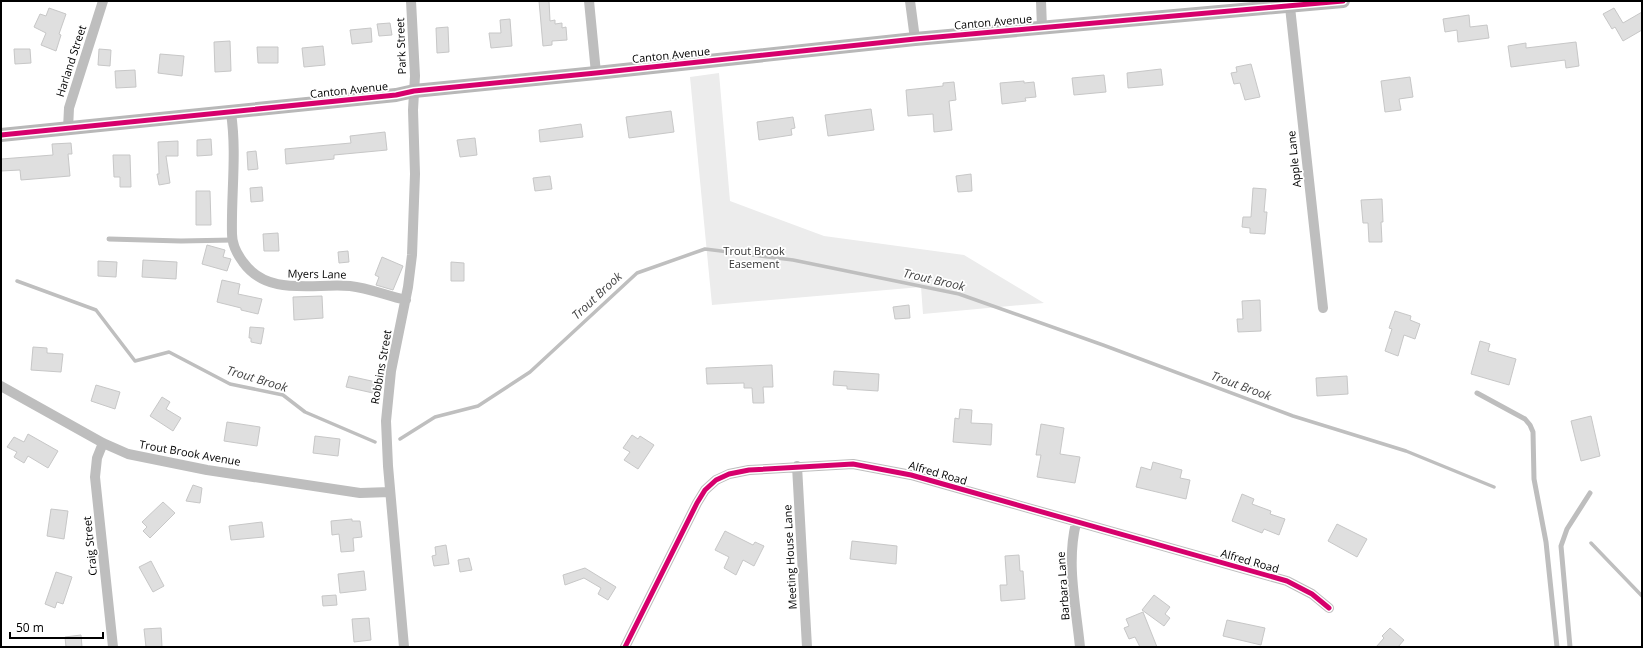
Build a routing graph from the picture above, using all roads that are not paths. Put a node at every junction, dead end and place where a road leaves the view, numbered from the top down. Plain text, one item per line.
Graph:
1 (103, 1) edge
2 (411, 1) edge
3 (589, 1) edge
4 (910, 1) edge
5 (1041, 1) edge
6 (1344, 1) edge
7 (1290, 6) junction
8 (1042, 28) junction
9 (916, 39) junction
10 (596, 74) junction
11 (414, 91) junction
12 (231, 113) junction
13 (68, 129) junction
14 (1, 135) edge
15 (109, 239) dead end
16 (233, 240) junction
17 (406, 300) junction
18 (1323, 308) dead end
19 (1, 386) edge
20 (1476, 393) dead end
21 (103, 444) junction
22 (797, 466) junction
23 (390, 492) junction
24 (1590, 493) dead end
25 (1076, 523) junction
26 (1328, 608) dead end
27 (113, 647) edge
28 (404, 647) edge
29 (625, 647) edge
30 (807, 647) edge
31 (1080, 647) edge
32 (1557, 647) edge
33 (1570, 647) edge

1 - 13 street, Harland Street
2 - 11 street, Park Street
3 - 10 street
4 - 9 street
5 - 8 street
6 - 7 main road, Canton Avenue
7 - 8 main road, Canton Avenue
7 - 18 street, Apple Lane
8 - 9 main road, Canton Avenue
9 - 10 main road, Canton Avenue
10 - 11 main road, Canton Avenue
11 - 12 main road, Canton Avenue
11 - 17 street, Robbins Street
12 - 13 main road, Canton Avenue
12 - 16 street, Myers Lane
13 - 14 main road, Canton Avenue
15 - 16 lane
16 - 17 street, Myers Lane
17 - 23 street, Robbins Street
19 - 21 street, Trout Brook Avenue
20 - 32 lane
21 - 23 street, Trout Brook Avenue
21 - 27 street, Craig Street
22 - 25 street, Alfred Road
22 - 29 street, Alfred Road
22 - 30 street, Meeting House Lane
23 - 28 street, Robbins Street
24 - 33 lane
25 - 26 street, Alfred Road
25 - 31 street, Barbara Lane

